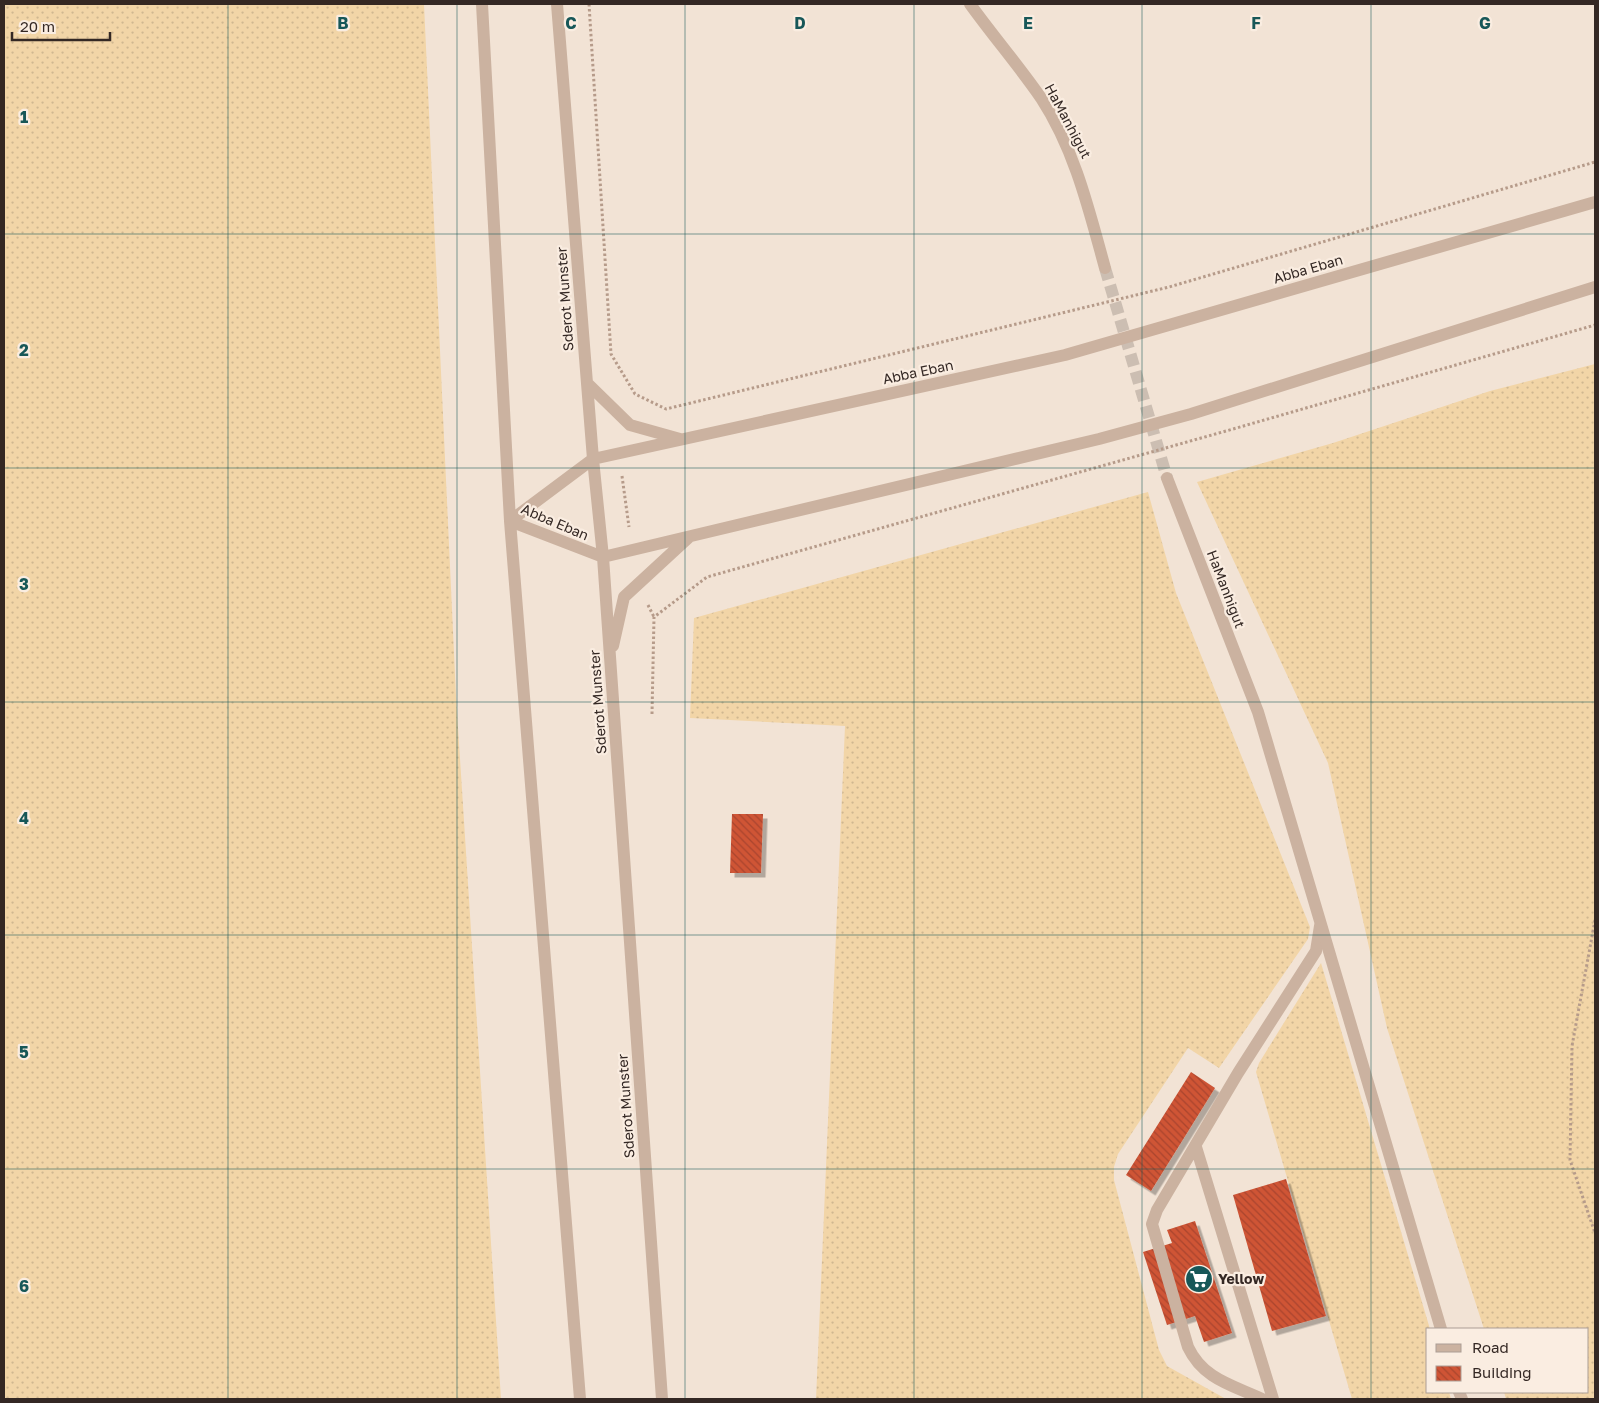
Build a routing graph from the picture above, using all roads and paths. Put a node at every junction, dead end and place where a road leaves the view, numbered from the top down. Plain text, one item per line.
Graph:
1 (482, 4) edge
2 (557, 4) edge
3 (589, 4) edge
4 (970, 4) edge
5 (1595, 162) edge
6 (1595, 202) edge
7 (1105, 268) tunnel mouth
8 (1595, 286) edge
9 (1595, 325) edge
10 (587, 383) junction
11 (635, 394) junction
12 (623, 419) junction
13 (683, 440) junction
14 (619, 453) junction
15 (593, 459) junction
16 (1166, 478) tunnel mouth
17 (510, 521) junction
18 (688, 538) junction
19 (632, 551) junction
20 (603, 557) junction
21 (637, 585) junction
22 (654, 617) junction
23 (610, 658) junction
24 (652, 714) dead end
25 (1595, 920) edge
26 (1320, 926) junction
27 (1196, 1147) junction
28 (1595, 1232) edge
29 (1441, 1328) edge
30 (580, 1399) edge
31 (662, 1399) edge
32 (1262, 1399) edge
33 (1273, 1399) edge

1 - 17 street
2 - 10 street, Sderot Munster
3 - 11 path
4 - 7 street, HaManhigut
5 - 11 path
6 - 13 street, Abba Eban
8 - 18 street
9 - 22 path
10 - 12 street
10 - 15 street, Sderot Munster
11 - 12 path
12 - 13 street
13 - 14 street, Abba Eban
14 - 15 street, Abba Eban
14 - 19 path
15 - 17 street, Abba Eban
15 - 20 street, Sderot Munster
16 - 26 street, HaManhigut
17 - 20 street, Abba Eban
17 - 30 street
18 - 19 street
18 - 21 street
19 - 20 street
20 - 23 street, Sderot Munster
21 - 22 path
21 - 23 street
22 - 24 path
23 - 31 street, Sderot Munster
25 - 28 path
26 - 27 street
26 - 29 street, HaManhigut
27 - 32 street
27 - 33 street

